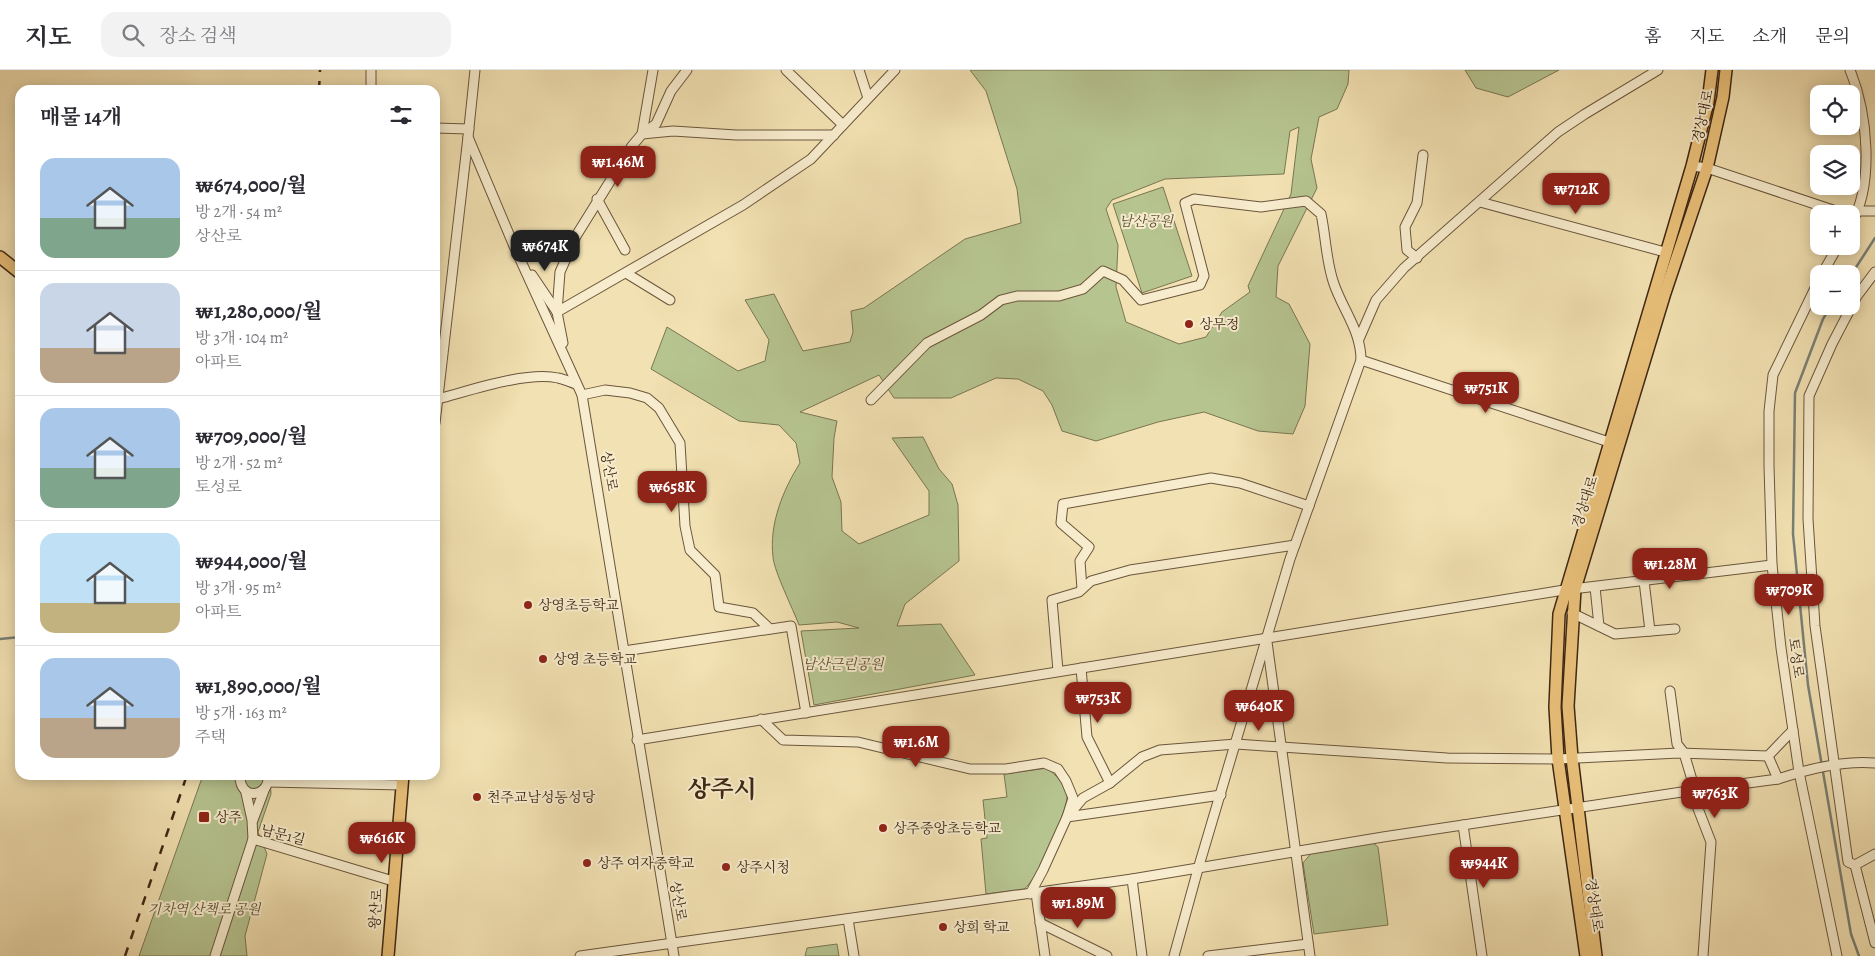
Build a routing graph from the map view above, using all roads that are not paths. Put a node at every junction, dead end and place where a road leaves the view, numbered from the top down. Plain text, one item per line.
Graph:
1 (371, 70) edge
2 (475, 70) edge
3 (653, 70) edge
4 (687, 70) edge
5 (786, 70) edge
6 (859, 70) edge
7 (895, 70) edge
8 (1658, 70) edge
9 (1712, 70) edge
10 (1726, 70) edge
11 (1850, 70) edge
12 (371, 85) edge
13 (868, 98) junction
14 (843, 125) junction
15 (440, 128) edge
16 (469, 129) junction
17 (642, 134) junction
18 (834, 135) junction
19 (1423, 154) dead end
20 (1692, 166) junction
21 (1706, 168) junction
22 (597, 199) junction
23 (1480, 202) junction
24 (1817, 205) edge
25 (1857, 205) edge
26 (1875, 211) edge
27 (1860, 215) edge
28 (514, 246) junction
29 (625, 250) dead end
30 (1666, 252) junction
31 (0, 257) edge
32 (1416, 258) junction
33 (15, 269) edge
34 (1875, 272) edge
35 (626, 273) junction
36 (1810, 299) edge
37 (670, 300) dead end
38 (557, 312) junction
39 (1359, 339) junction
40 (566, 358) junction
41 (1361, 360) junction
42 (440, 380) edge
43 (576, 384) junction
44 (582, 395) junction
45 (440, 398) edge
46 (871, 400) dead end
47 (1614, 444) junction
48 (1309, 506) junction
49 (1295, 545) junction
50 (1772, 565) junction
51 (1644, 581) junction
52 (1595, 587) junction
53 (1082, 589) junction
54 (1569, 590) junction
55 (1572, 613) junction
56 (1599, 626) junction
57 (1675, 628) dead end
58 (770, 629) junction
59 (1650, 631) junction
60 (1266, 637) junction
61 (624, 651) junction
62 (1081, 668) junction
63 (1058, 672) junction
64 (1670, 691) dead end
65 (806, 713) junction
66 (761, 719) junction
67 (1793, 730) junction
68 (638, 740) junction
69 (1236, 744) junction
70 (1280, 745) junction
71 (1684, 753) junction
72 (1768, 756) junction
73 (1572, 758) junction
74 (1558, 759) junction
75 (1875, 763) edge
76 (1836, 766) junction
77 (1802, 772) junction
78 (1778, 779) junction
79 (240, 780) edge
80 (403, 780) edge
81 (267, 781) edge
82 (1110, 783) junction
83 (1695, 790) junction
84 (246, 793) junction
85 (1221, 795) junction
86 (1572, 810) junction
87 (1067, 817) junction
88 (252, 820) junction
89 (1463, 825) junction
90 (253, 839) junction
91 (1295, 851) junction
92 (1875, 854) edge
93 (1855, 865) junction
94 (1198, 869) junction
95 (1132, 879) junction
96 (393, 881) junction
97 (1033, 893) junction
98 (848, 919) junction
99 (1040, 923) junction
100 (671, 942) junction
101 (1875, 943) edge
102 (1308, 944) junction
103 (1834, 955) edge
104 (215, 956) edge
105 (388, 956) edge
106 (580, 956) edge
107 (674, 956) edge
108 (854, 956) edge
109 (1045, 956) edge
110 (1107, 956) edge
111 (1142, 956) edge
112 (1174, 956) edge
113 (1208, 956) edge
114 (1310, 956) edge
115 (1482, 956) edge
116 (1586, 956) edge
117 (1596, 956) edge
118 (1703, 956) edge

1 - 12 street
2 - 16 street, 상산로
3 - 17 street
4 - 17 street
5 - 14 street
6 - 13 street
7 - 13 street
8 - 23 street
9 - 20 main road, 경상대로
10 - 21 main road, 경상대로
11 - 25 street
13 - 14 street
14 - 18 street
15 - 16 street
16 - 28 street, 상산로
16 - 42 street
17 - 18 street
17 - 22 street
18 - 35 street
19 - 32 street
20 - 21 street
20 - 30 main road, 경상대로
21 - 24 street
21 - 47 main road, 경상대로
22 - 29 street
22 - 38 street
23 - 30 street
23 - 32 street
26 - 27 street
28 - 38 street
28 - 40 street, 상산로
30 - 47 main road, 경상대로
31 - 33 main road
32 - 39 street
34 - 76 street
35 - 37 street
35 - 38 street
36 - 50 street, 토성로
38 - 40 street
39 - 41 street
39 - 46 street
40 - 43 street, 상산로
41 - 47 street
41 - 48 street
43 - 44 street, 상산로
43 - 45 street
44 - 58 street
44 - 61 street, 상산로
47 - 54 main road, 경상대로
48 - 49 street
48 - 53 street
49 - 53 street
49 - 60 street
50 - 51 street
50 - 67 street, 토성로
51 - 52 street
51 - 59 street
52 - 54 street
52 - 56 street
53 - 63 street
54 - 55 main road, 경상대로
54 - 60 street
54 - 74 main road, 경상대로
55 - 56 street
55 - 73 main road, 경상대로
56 - 59 street
57 - 59 street
58 - 61 street
58 - 65 street
60 - 62 street
60 - 69 street
60 - 70 street
61 - 68 street, 상산로
62 - 63 street
62 - 82 street
63 - 65 street
64 - 71 street
65 - 66 street
66 - 68 street
66 - 87 street
67 - 72 street
67 - 77 street, 토성로
68 - 100 street, 상산로
69 - 70 street
69 - 82 street
69 - 85 street
70 - 74 street
70 - 91 street
71 - 72 street
71 - 73 street
71 - 83 street
72 - 78 street
73 - 74 street
73 - 86 main road, 경상대로
74 - 86 main road, 경상대로
75 - 76 street
76 - 77 street
76 - 93 street
77 - 78 street
77 - 103 street, 토성로
78 - 83 street
79 - 84 street
80 - 81 street
80 - 96 main road, 왕산로
81 - 84 street
81 - 88 street
82 - 87 street
83 - 86 street
83 - 118 street
84 - 88 street
85 - 87 street
85 - 94 street
86 - 89 street
86 - 116 main road, 경상대로
86 - 117 main road, 경상대로
87 - 97 street
88 - 90 street
89 - 91 street
89 - 115 street
90 - 96 street, 남문1길
90 - 104 street, 남문1길
91 - 94 street
91 - 102 street
92 - 93 street
93 - 101 street
94 - 95 street
94 - 112 street
95 - 97 street
95 - 111 street
96 - 105 main road, 왕산로
97 - 98 street
97 - 99 street
98 - 100 street
98 - 108 street
99 - 109 street
99 - 110 street
100 - 106 street
100 - 107 street, 상산로
102 - 113 street
102 - 114 street

